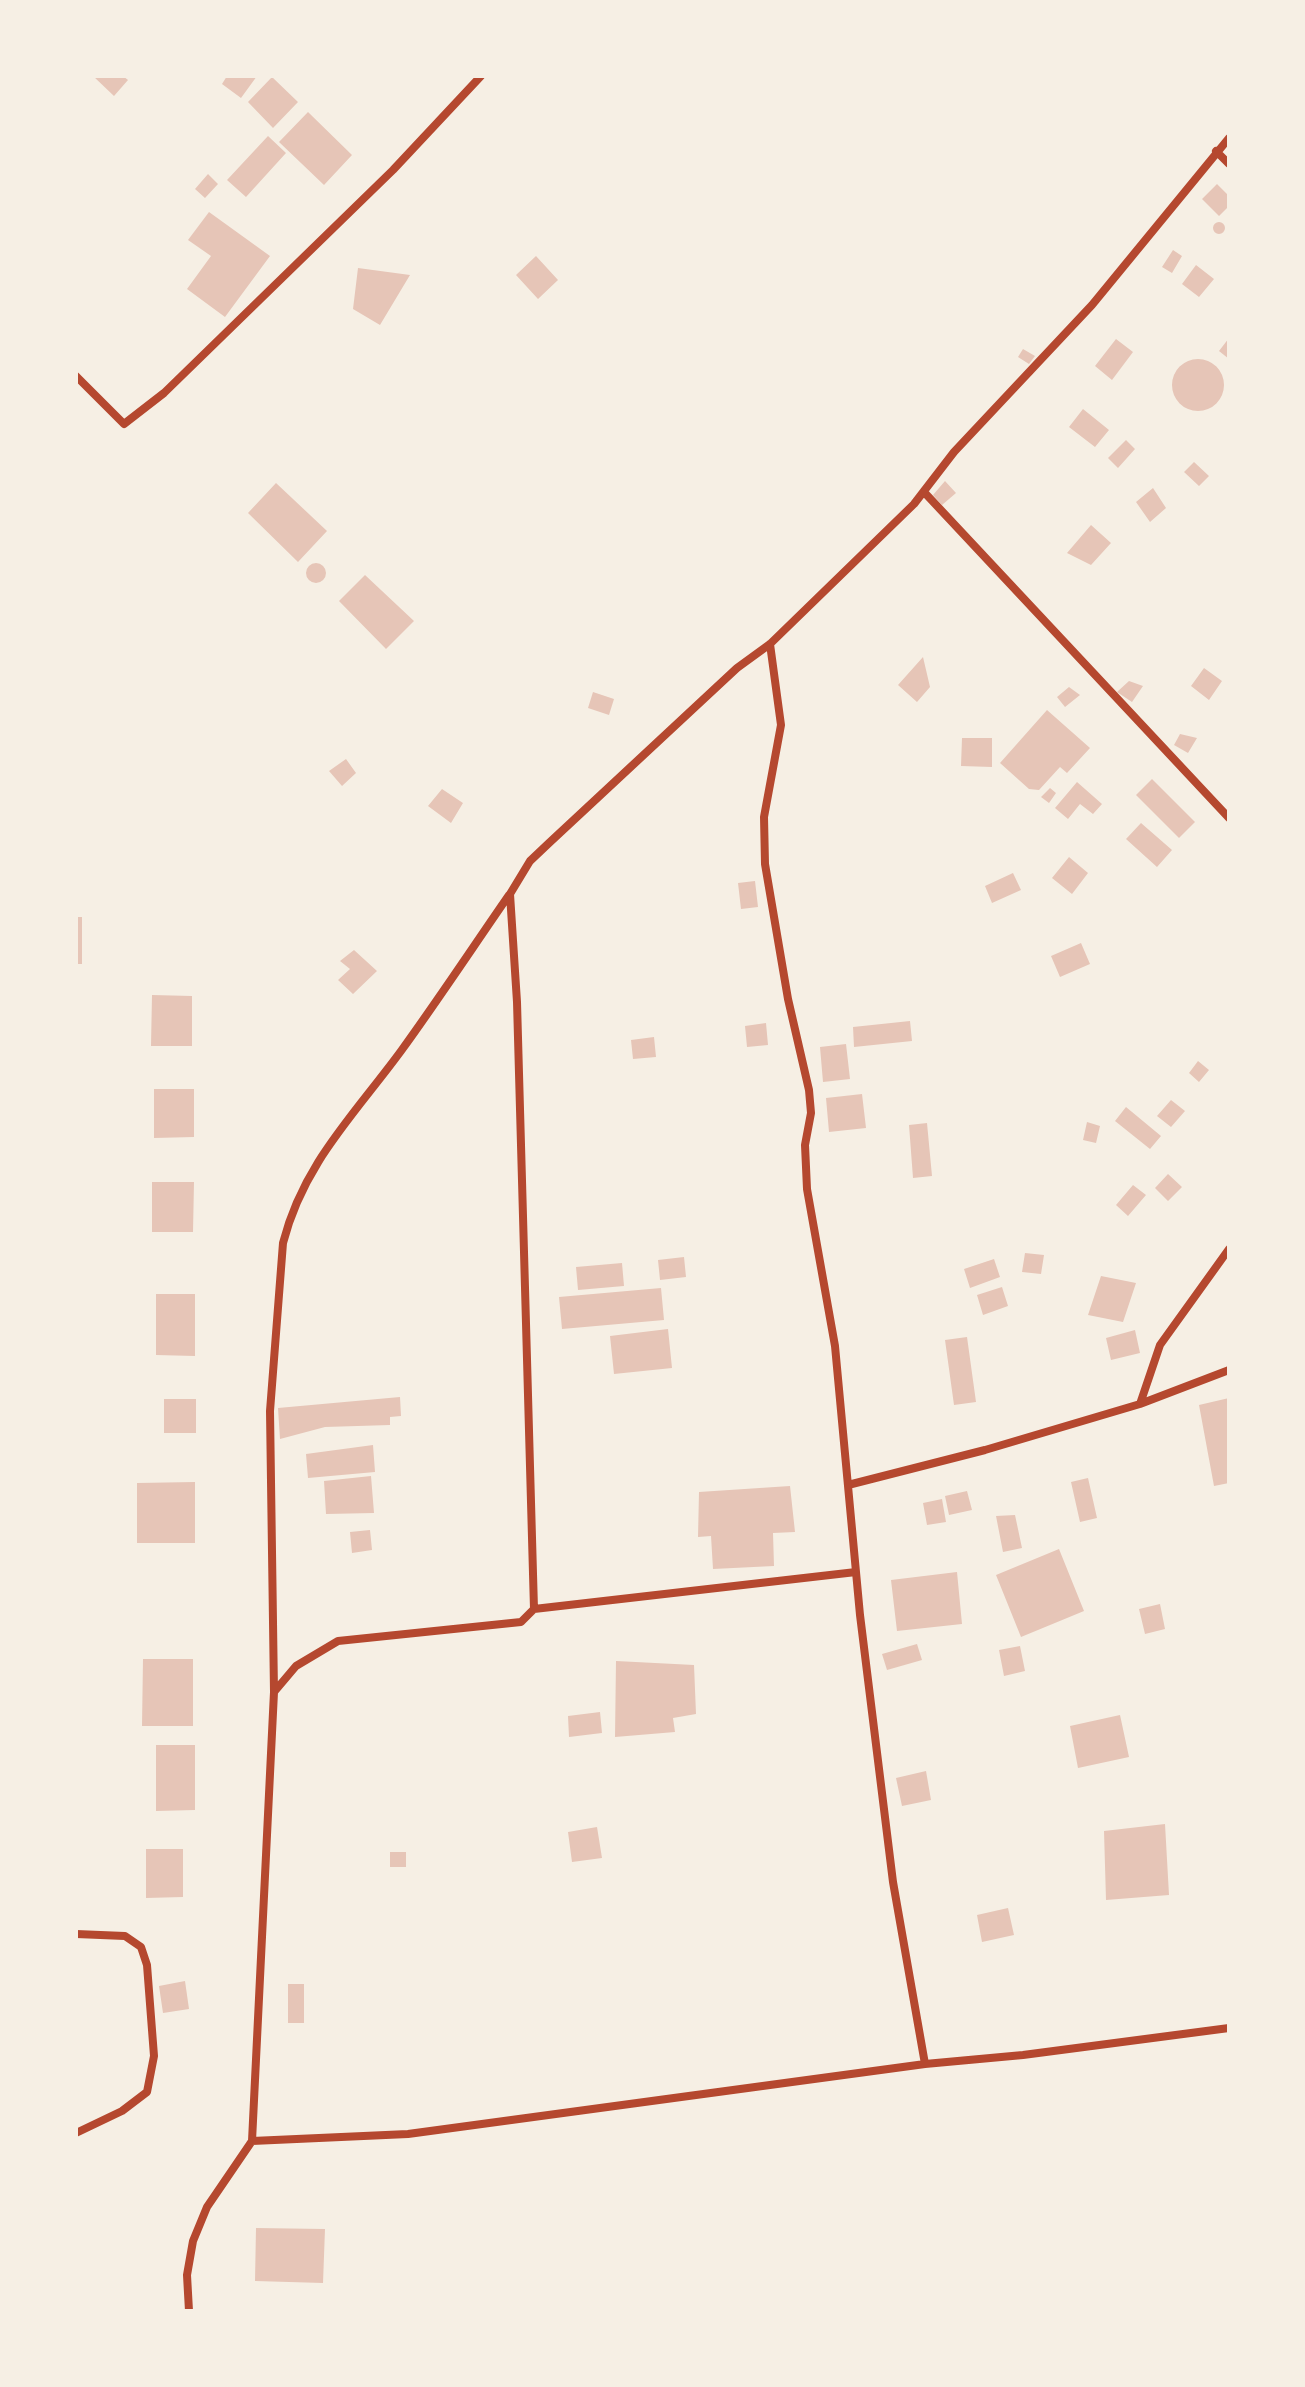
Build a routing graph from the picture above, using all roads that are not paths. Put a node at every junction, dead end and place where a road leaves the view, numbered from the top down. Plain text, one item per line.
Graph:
1 (481, 76) edge
2 (1229, 138) edge
3 (1216, 151) junction
4 (1229, 164) edge
5 (76, 376) edge
6 (924, 492) junction
7 (770, 644) junction
8 (1229, 818) edge
9 (510, 894) junction
10 (1229, 1249) edge
11 (1229, 1370) edge
12 (1140, 1404) junction
13 (848, 1485) junction
14 (856, 1572) junction
15 (534, 1609) junction
16 (274, 1692) junction
17 (76, 1934) edge
18 (1229, 2028) edge
19 (925, 2064) junction
20 (76, 2133) edge
21 (252, 2141) junction
22 (189, 2311) edge

1 - 5 street
2 - 3 street
3 - 4 street
3 - 6 street
6 - 7 street
6 - 8 street
7 - 9 street
7 - 13 street
9 - 15 street
9 - 16 street
10 - 12 street
11 - 12 street
12 - 13 street
13 - 14 street
14 - 15 street
14 - 19 street
15 - 16 street
16 - 21 street
17 - 20 street
18 - 19 street
19 - 21 street
21 - 22 street

